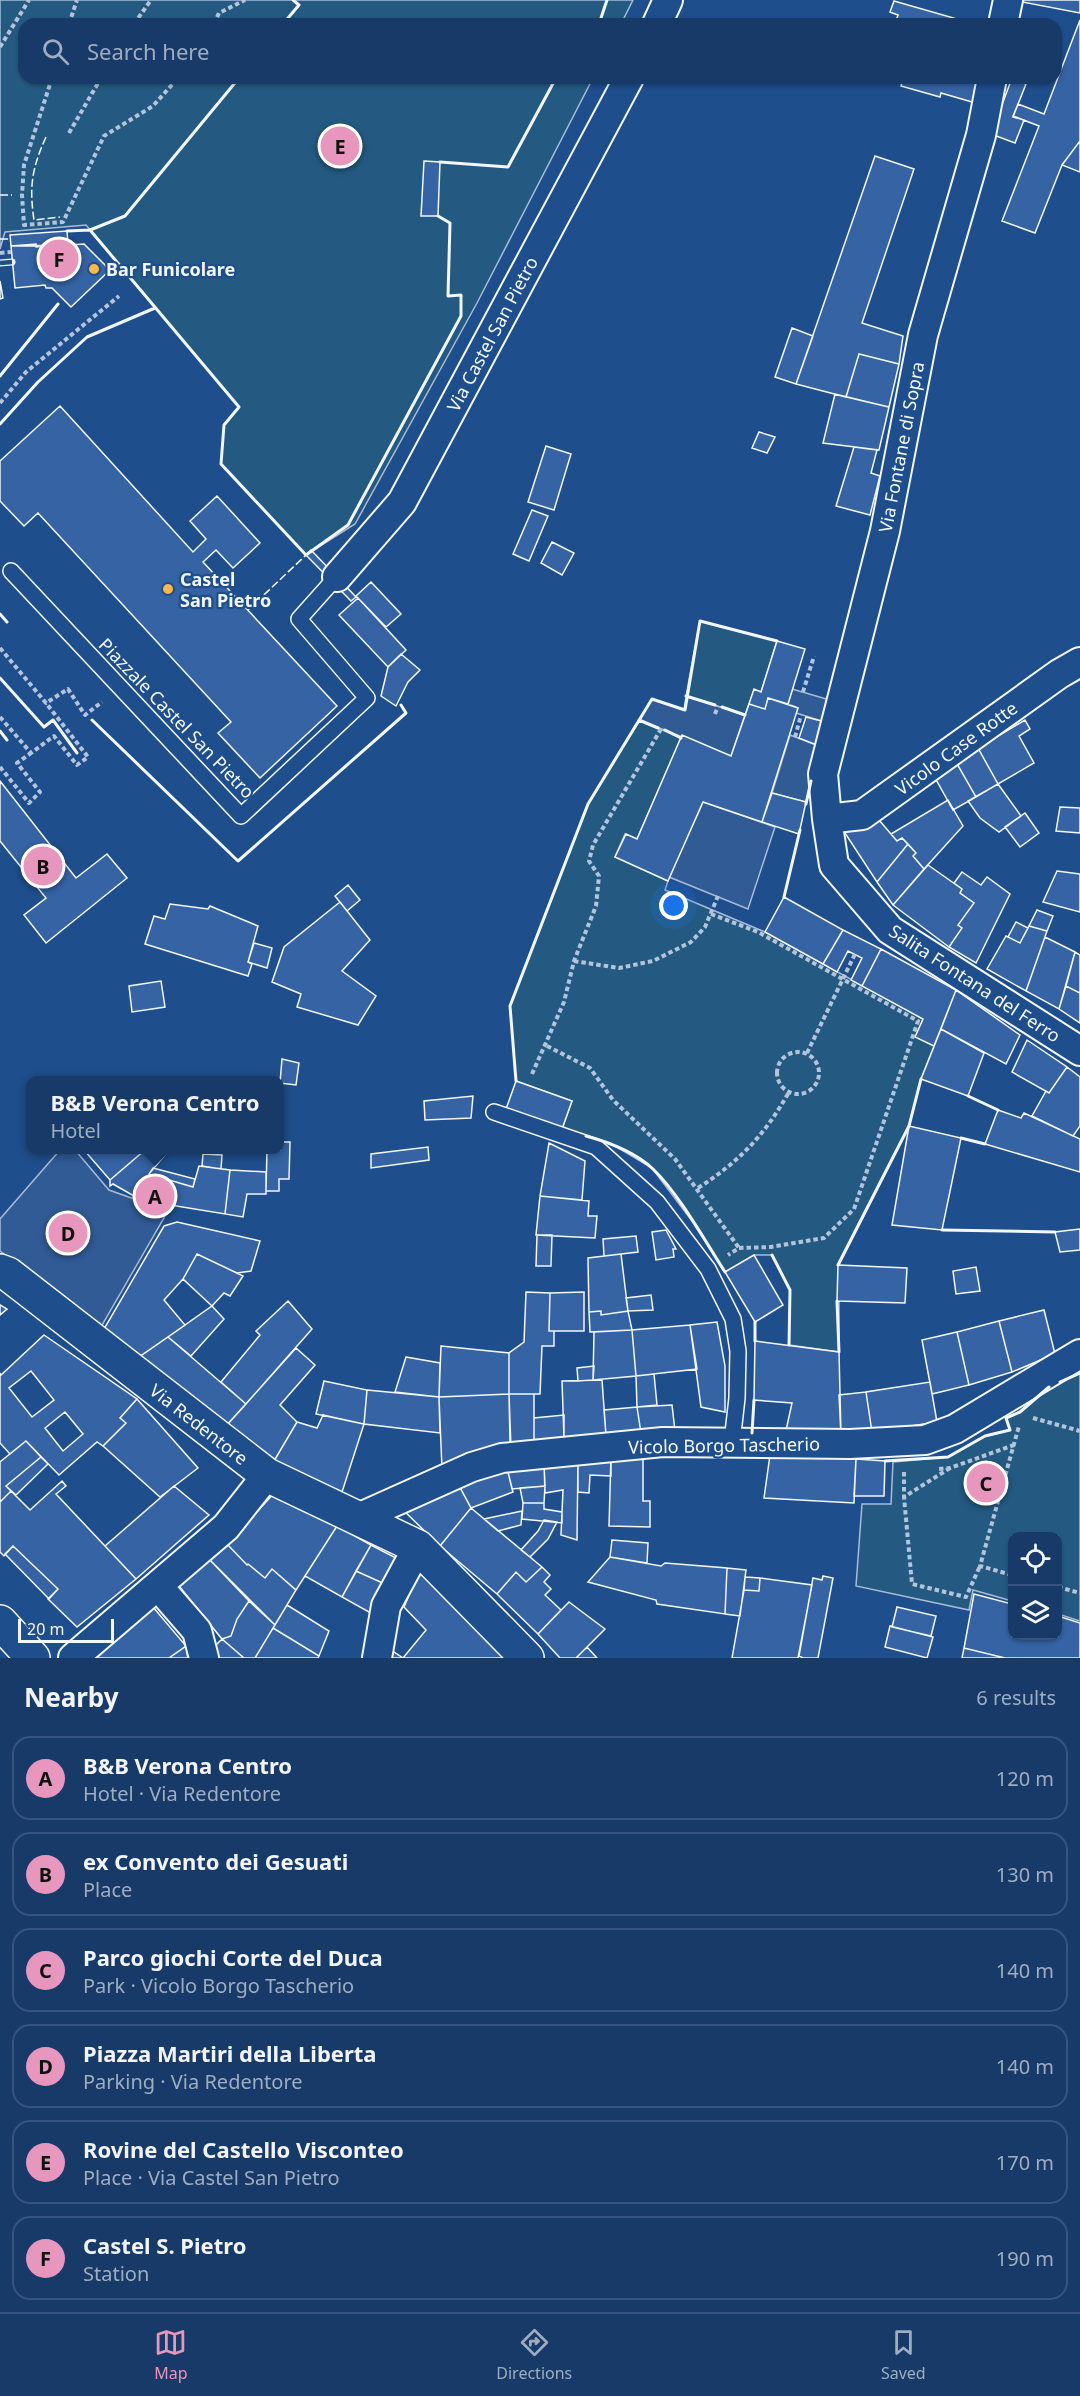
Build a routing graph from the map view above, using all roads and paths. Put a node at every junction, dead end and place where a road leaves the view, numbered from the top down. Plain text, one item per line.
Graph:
1 (29, 0) edge
2 (77, 0) edge
3 (151, 0) edge
4 (245, 0) edge
5 (668, 0) edge
6 (1008, 0) edge
7 (71, 18) edge
8 (138, 18) edge
9 (217, 18) edge
10 (660, 18) edge
11 (1004, 18) edge
12 (0, 47) edge
13 (50, 84) edge
14 (98, 84) edge
15 (173, 84) edge
16 (625, 84) edge
17 (992, 84) edge
18 (69, 133) dead end
19 (11, 252) dead end
20 (0, 253) edge
21 (119, 296) dead end
22 (0, 403) edge
23 (11, 571) dead end
24 (335, 579) joint
25 (0, 648) edge
26 (814, 656) dead end
27 (1080, 662) edge
28 (119, 689) junction
29 (804, 692) dead end
30 (46, 704) junction
31 (718, 706) dead end
32 (715, 714) dead end
33 (801, 715) dead end
34 (0, 717) edge
35 (661, 729) dead end
36 (795, 737) dead end
37 (32, 753) junction
38 (0, 767) edge
39 (827, 819) junction
40 (718, 896) dead end
41 (711, 914) junction
42 (855, 954) dead end
43 (574, 961) junction
44 (842, 978) junction
45 (547, 1046) junction
46 (1080, 1051) edge
47 (806, 1053) junction
48 (532, 1074) dead end
49 (789, 1092) junction
50 (494, 1112) dead end
51 (698, 1188) junction
52 (740, 1248) junction
53 (708, 1269) junction
54 (0, 1271) edge
55 (1080, 1354) edge
56 (1080, 1431) edge
57 (732, 1442) junction
58 (951, 1468) dead end
59 (904, 1471) dead end
60 (267, 1476) junction
61 (904, 1497) junction
62 (358, 1518) junction
63 (418, 1546) junction
64 (980, 1566) junction
65 (1008, 1574) edge
66 (159, 1586) junction
67 (1062, 1588) edge
68 (1080, 1593) edge
69 (0, 1622) edge
70 (33, 1658) edge
71 (73, 1658) edge
72 (204, 1658) edge
73 (376, 1658) edge
74 (526, 1658) edge

1 - 12 path
2 - 7 path
3 - 8 path
4 - 9 path
5 - 10 street
6 - 11 street
13 - 15 path
14 - 18 path
16 - 24 street, Via Castel San Pietro
17 - 39 street, Via Fontane di Sopra
19 - 20 path
21 - 22 path
23 - 28 lane, Piazzale Castel San Pietro
24 - 28 lane, Piazzale Castel San Pietro
25 - 30 path
26 - 29 path
27 - 39 street, Vicolo Case Rotte
28 - 30 path
30 - 37 path
31 - 32 path
33 - 36 path
34 - 37 path
35 - 43 path
37 - 38 path
39 - 46 street, Salita Fontana del Ferro
40 - 41 path
41 - 43 path
41 - 44 path
42 - 44 path
43 - 45 path
44 - 47 path
44 - 52 path
45 - 48 path
45 - 51 path
47 - 49 path
47 - 49 path
49 - 51 path
50 - 53 lane
51 - 52 path
52 - 53 path
53 - 57 lane
54 - 60 main road, Via Redentore
55 - 57 street, Vicolo Borgo Tascherio
56 - 64 path
57 - 62 street, Vicolo Borgo Tascherio
58 - 61 path
59 - 61 path
60 - 62 main road, Via Redentore
60 - 66 street
61 - 64 path
62 - 63 main road, Via Redentore
63 - 73 street
63 - 74 main road
64 - 65 path
66 - 71 street
66 - 72 street
67 - 68 path
69 - 70 main road

